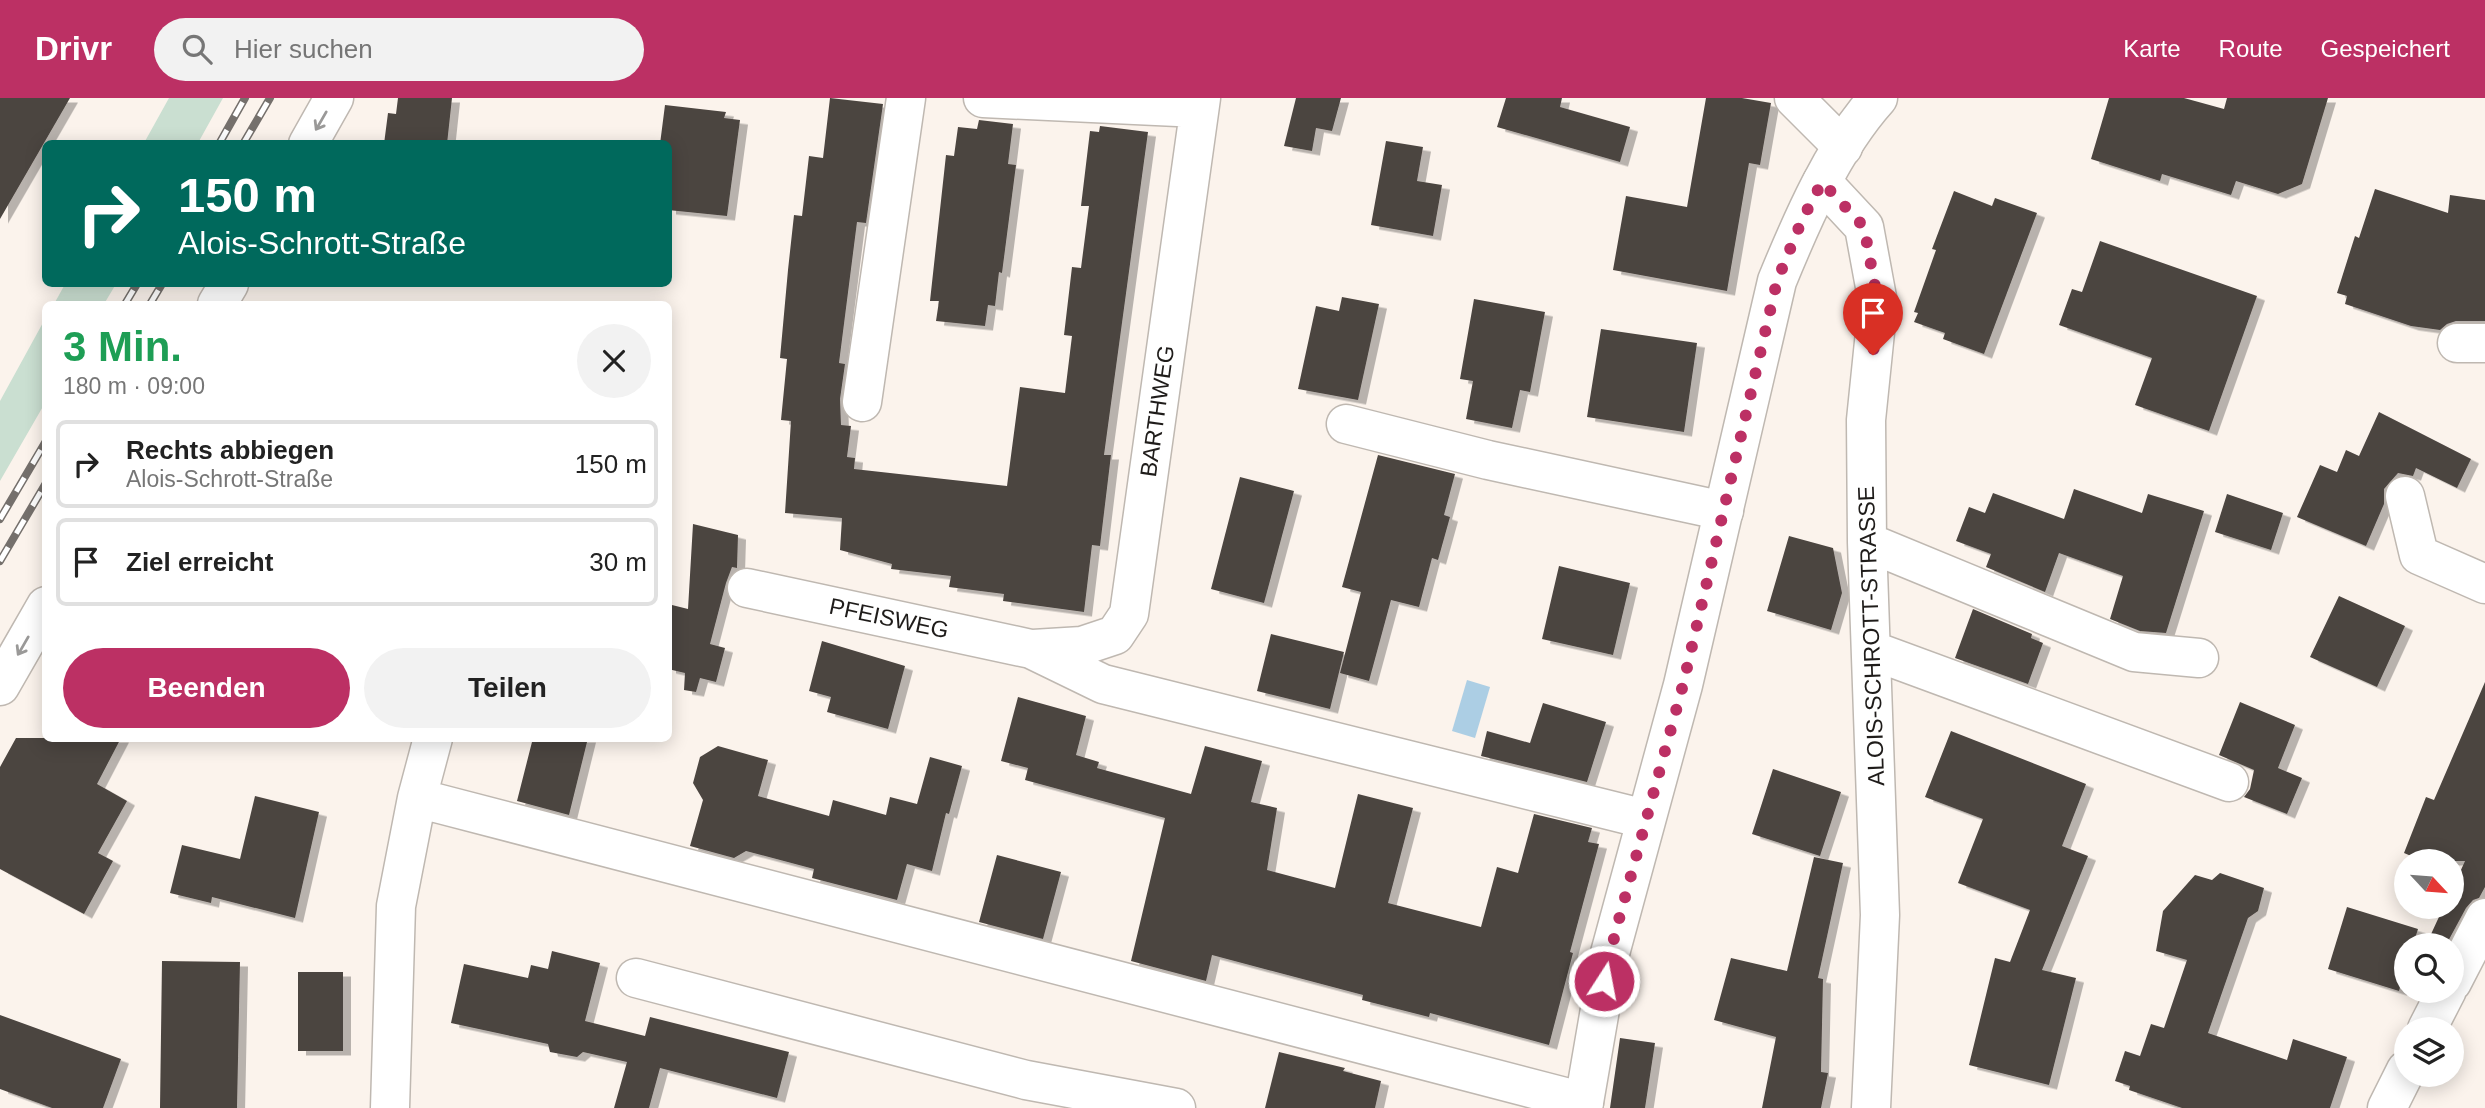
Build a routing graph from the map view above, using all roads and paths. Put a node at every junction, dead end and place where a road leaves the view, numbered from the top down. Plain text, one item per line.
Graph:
1 (334, 98) edge
2 (906, 98) edge
3 (983, 98) edge
4 (1794, 98) edge
5 (1878, 98) edge
6 (1200, 103) edge
7 (310, 140) edge
8 (1843, 147) junction
9 (1822, 182) junction
10 (862, 402) dead end
11 (1346, 424) dead end
12 (2405, 496) dead end
13 (1724, 511) junction
14 (1867, 542) junction
15 (2485, 584) edge
16 (747, 588) dead end
17 (42, 613) edge
18 (1031, 649) junction
19 (1871, 650) junction
20 (2199, 659) dead end
21 (0, 686) edge
22 (432, 742) edge
23 (2230, 782) dead end
24 (417, 797) junction
25 (1645, 819) junction
26 (2485, 918) edge
27 (2464, 959) edge
28 (636, 978) dead end
29 (2398, 1087) edge
30 (1583, 1105) edge
31 (390, 1108) edge
32 (1176, 1108) edge
33 (1871, 1108) edge
34 (2387, 1108) edge

1 -> 7 street
2 - 10 street
3 - 6 street
4 - 8 street
5 - 8 street
6 - 18 street, BARTHWEG
8 - 9 street
9 - 13 street
9 - 14 street, ALOIS-SCHROTT-STRASSE
11 - 13 street
12 - 15 street
13 - 25 street
14 - 19 street, ALOIS-SCHROTT-STRASSE
14 - 20 street
16 - 18 street, PFEISWEG
17 -> 21 street
18 - 25 street
19 - 23 street
19 - 33 street, ALOIS-SCHROTT-STRASSE
22 - 24 street
24 - 30 street
24 - 31 street
25 - 30 street
26 - 27 street
28 - 32 street
29 - 34 street

